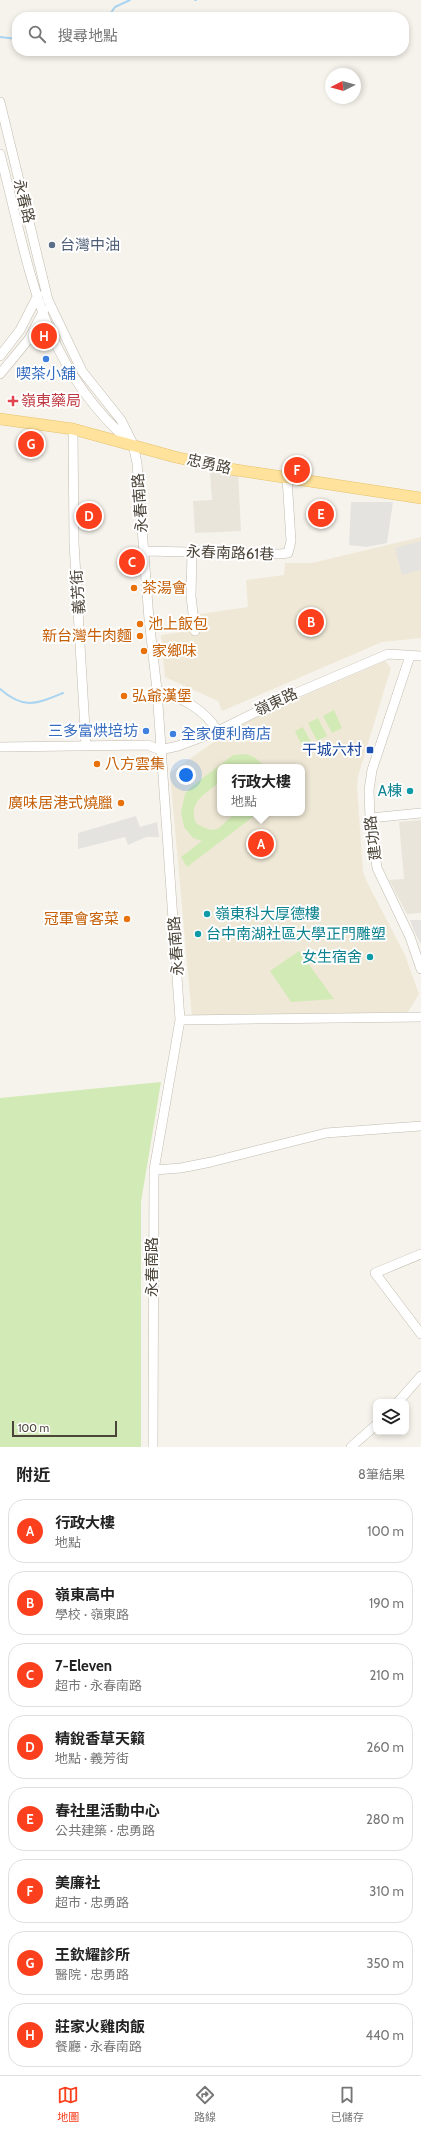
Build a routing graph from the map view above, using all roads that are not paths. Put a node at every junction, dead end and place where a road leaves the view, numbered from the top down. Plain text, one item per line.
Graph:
1 (0, 102) edge
2 (0, 154) edge
3 (44, 283) junction
4 (37, 297) junction
5 (48, 300) junction
6 (42, 313) junction
7 (0, 356) edge
8 (0, 374) edge
9 (0, 419) edge
10 (73, 429) junction
11 (133, 444) junction
12 (288, 478) junction
13 (421, 498) edge
14 (144, 551) junction
15 (192, 551) junction
16 (195, 631) dead end
17 (410, 656) junction
18 (421, 656) edge
19 (157, 690) junction
20 (218, 731) junction
21 (86, 746) junction
22 (0, 747) edge
23 (160, 750) junction
24 (421, 813) edge
25 (370, 818) junction
26 (421, 968) edge
27 (421, 1017) edge
28 (180, 1020) junction
29 (421, 1126) edge
30 (154, 1170) junction
31 (421, 1254) edge
32 (421, 1334) edge
33 (421, 1376) edge
34 (401, 1399) edge
35 (373, 1428) edge
36 (152, 1447) edge
37 (351, 1447) edge

1 - 3 street, 永春路
2 - 4 street, 永春路
3 - 4 street
3 - 5 street, 永春路
4 - 6 street, 永春路
4 - 7 street
5 - 6 street
5 - 11 street, 永春南路
6 - 8 street
6 - 11 street
9 - 10 main road, 忠勇路
10 - 11 main road, 忠勇路
10 - 21 street, 義芳街
11 - 12 main road, 忠勇路
11 - 14 street, 永春南路
12 - 13 main road, 忠勇路
12 - 15 street, 永春南路61巷
14 - 15 street, 永春南路61巷
14 - 19 street, 永春南路
15 - 16 street
17 - 18 street, 嶺東路
17 - 20 street, 嶺東路
17 - 25 street, 建功路
19 - 20 street
19 - 23 street, 永春南路
20 - 23 street, 嶺東路
21 - 22 street, 嶺東路
21 - 23 street, 嶺東路
23 - 28 street, 永春南路
24 - 25 street
25 - 26 street, 建功路
27 - 28 street
28 - 30 street, 永春南路
29 - 30 street
30 - 36 street, 永春南路
31 - 32 street
33 - 34 street
35 - 37 street

